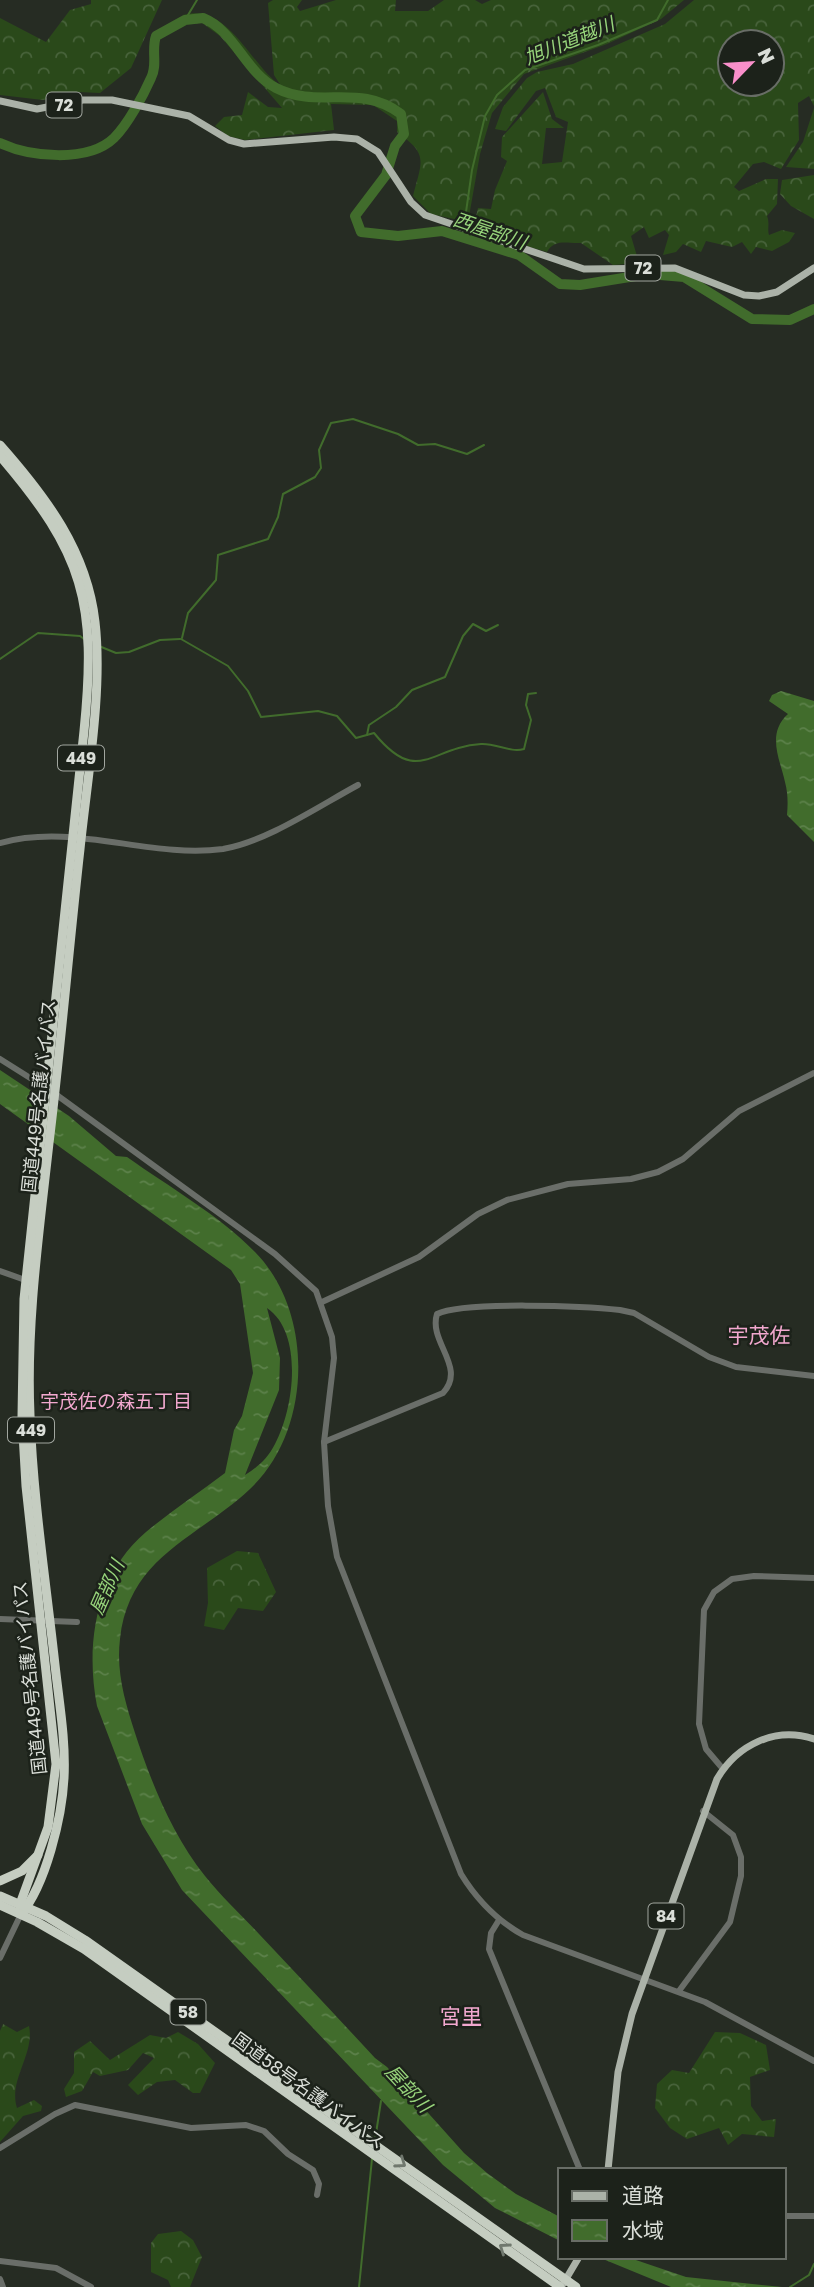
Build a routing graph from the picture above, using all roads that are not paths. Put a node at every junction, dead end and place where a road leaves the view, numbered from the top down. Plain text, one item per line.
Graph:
1 (0, 101) edge
2 (814, 268) edge
3 (0, 445) edge
4 (0, 456) edge
5 (78, 568) junction
6 (358, 785) dead end
7 (76, 838) junction
8 (0, 843) edge
9 (0, 1059) edge
10 (814, 1073) edge
11 (50, 1094) junction
12 (0, 1271) edge
13 (30, 1282) junction
14 (322, 1302) junction
15 (814, 1376) edge
16 (324, 1442) junction
17 (814, 1578) edge
18 (0, 1619) edge
19 (45, 1620) junction
20 (76, 1622) dead end
21 (814, 1739) edge
22 (723, 1769) junction
23 (703, 1811) junction
24 (41, 1849) junction
25 (0, 1881) edge
26 (0, 1896) edge
27 (0, 1905) edge
28 (23, 1908) junction
29 (499, 1920) junction
30 (0, 1958) edge
31 (644, 1978) junction
32 (679, 1991) junction
33 (814, 2061) edge
34 (0, 2148) edge
35 (579, 2168) edge
36 (608, 2168) edge
37 (317, 2195) dead end
38 (786, 2216) edge
39 (814, 2217) edge
40 (578, 2259) edge
41 (0, 2262) edge
42 (0, 2279) edge
43 (562, 2284) edge
44 (3, 2287) edge
45 (91, 2287) edge
46 (576, 2287) edge

1 - 2 main road, 72
3 - 5 highway, 国道449号名護バイパス / 449
4 - 5 highway, 国道449号名護バイパス / 449
5 - 7 highway, 国道449号名護バイパス / 449
6 - 7 street
7 - 8 street
7 - 11 highway, 国道449号名護バイパス / 449
9 - 11 street
10 - 14 street
11 - 13 highway, 国道449号名護バイパス / 449
11 - 13 highway, 国道449号名護バイパス / 449
11 - 14 street
12 - 13 street
13 - 19 highway, 国道449号名護バイパス / 449
14 - 16 street
15 - 16 street
16 - 29 street
17 - 22 street
18 - 19 street
19 - 20 street
19 - 24 highway, 国道449号名護バイパス / 449
19 - 28 highway, 国道449号名護バイパス / 449
21 - 22 main road, 84
22 - 23 main road, 84
23 - 31 main road, 84
23 - 32 street
24 - 25 highway
24 - 28 highway, 国道449号名護バイパス / 449
26 - 28 highway, 国道58号名護バイパス / 58
27 - 28 highway, 国道58号名護バイパス / 58
28 - 30 street
28 - 43 highway, 国道58号名護バイパス / 58
29 - 31 street
29 - 35 street
31 - 32 street
31 - 36 main road, 84
32 - 33 street
34 - 37 street
38 - 39 street
40 - 43 main road
41 - 45 street
42 - 44 street
43 - 46 highway, 国道58号名護バイパス / 58

